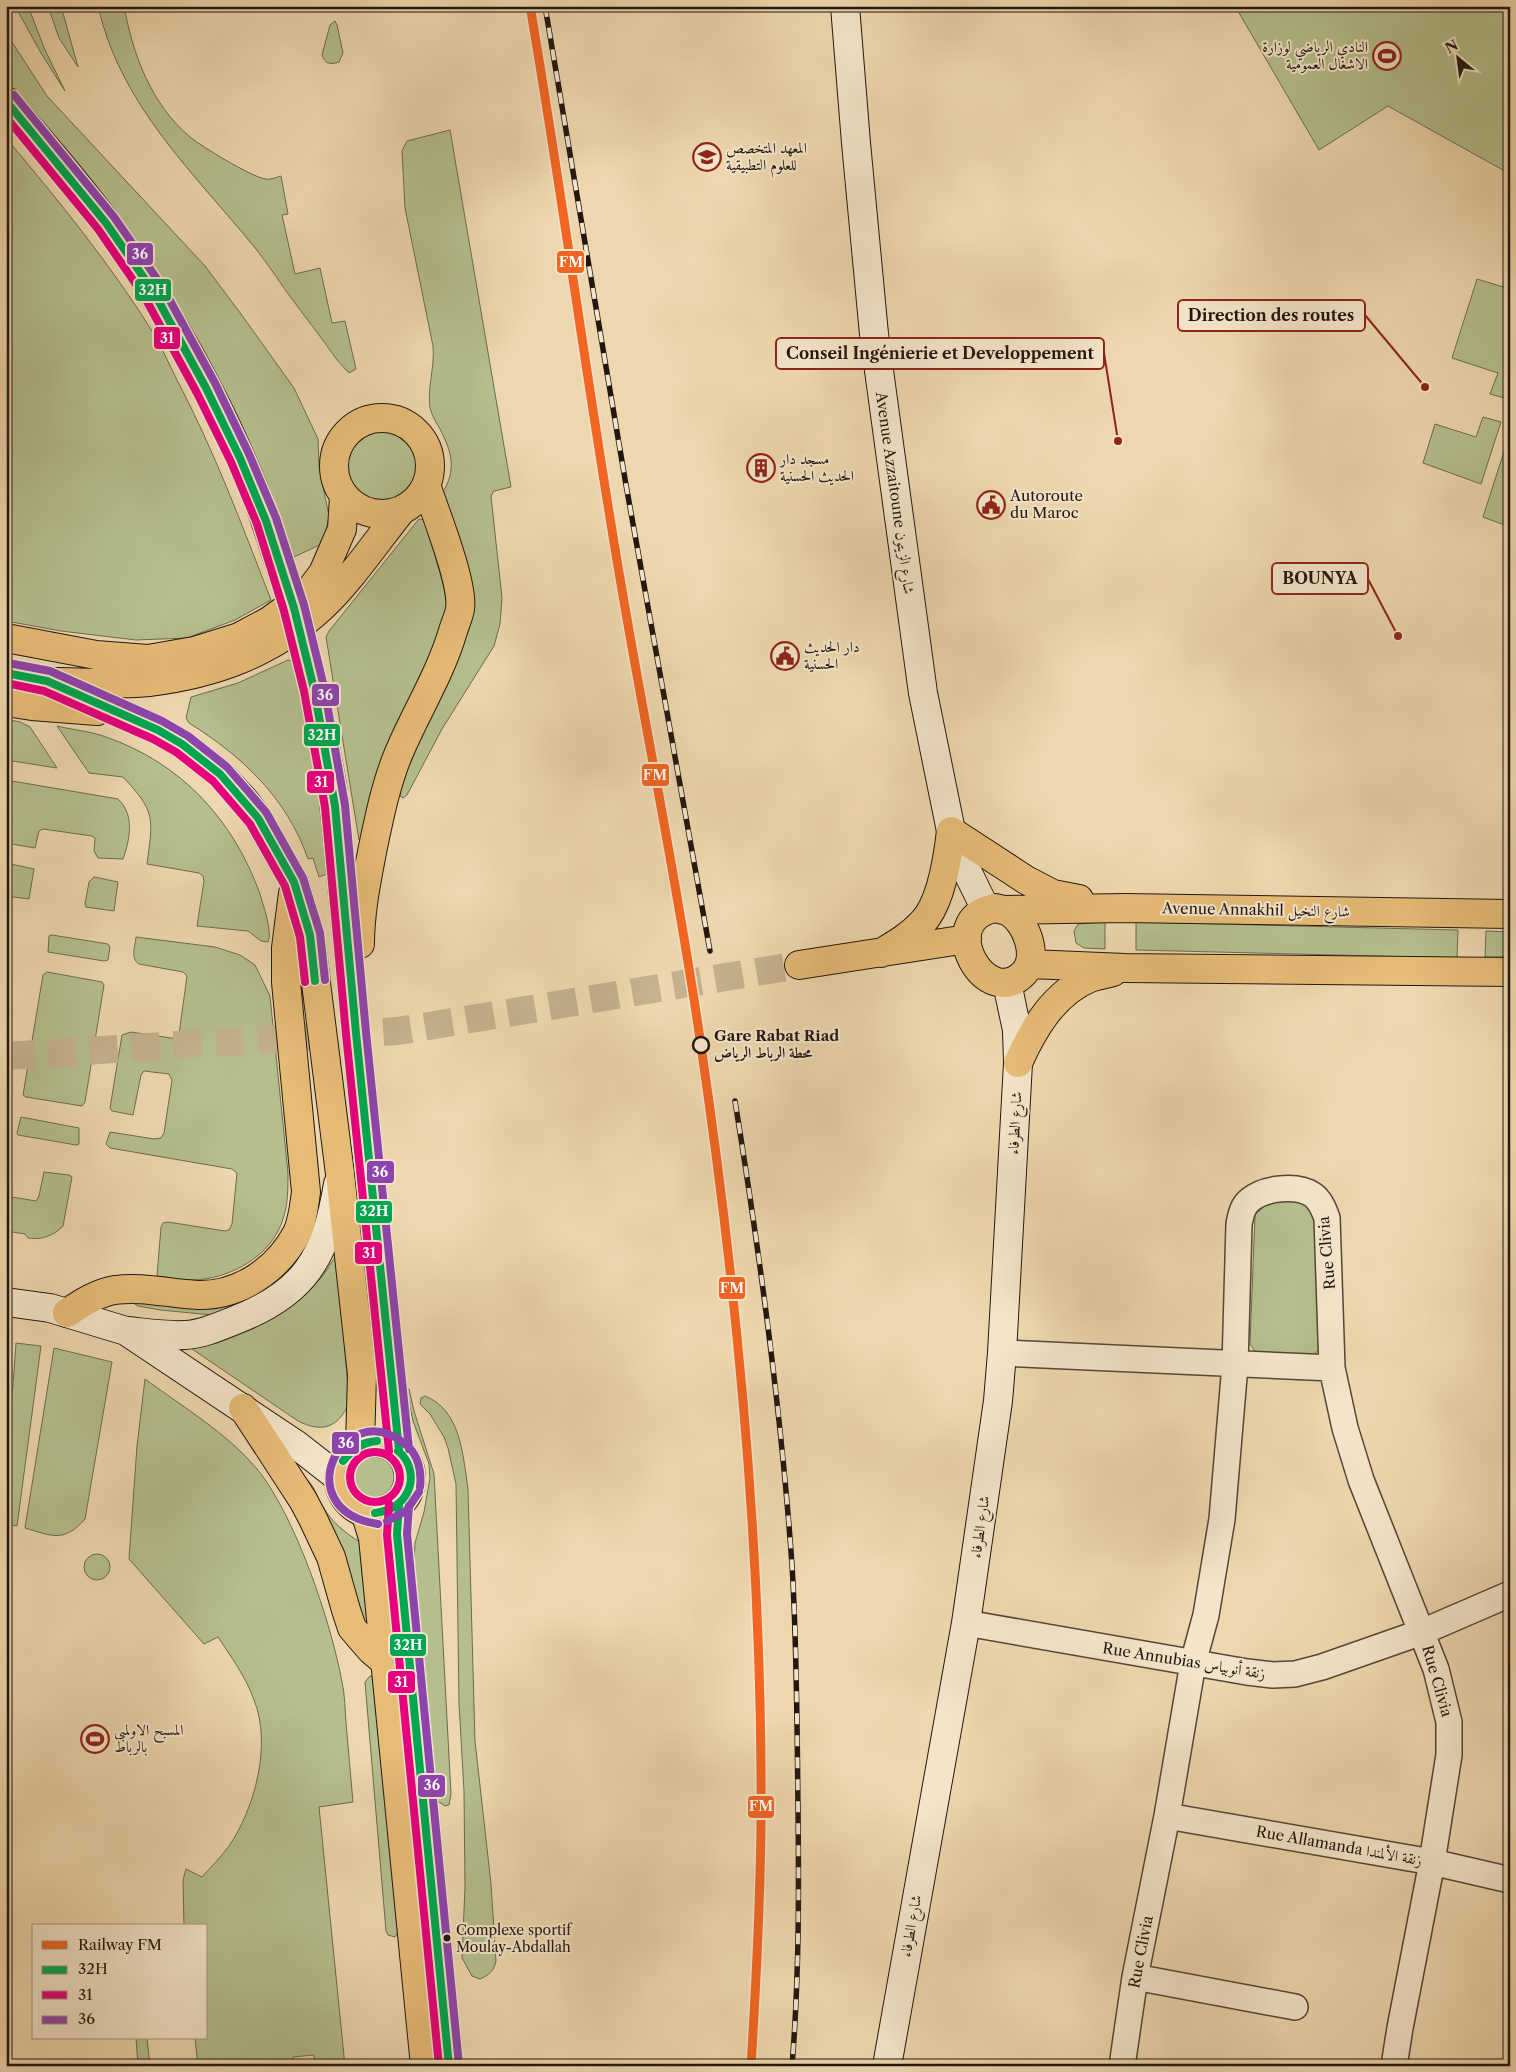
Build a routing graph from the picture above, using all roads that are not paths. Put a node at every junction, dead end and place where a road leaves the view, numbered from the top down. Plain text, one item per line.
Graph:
1 (845, 6) edge
2 (6, 101) edge
3 (426, 485) junction
4 (344, 497) junction
5 (401, 511) junction
6 (6, 638) edge
7 (6, 673) edge
8 (46, 681) junction
9 (6, 702) edge
10 (118, 713) junction
11 (951, 831) junction
12 (294, 882) junction
13 (1125, 908) junction
14 (994, 910) junction
15 (1510, 914) edge
16 (967, 939) junction
17 (881, 953) junction
18 (1030, 964) junction
19 (799, 965) tunnel mouth
20 (1125, 968) junction
21 (1510, 972) edge
22 (1007, 982) junction
23 (356, 1033) junction
24 (1018, 1063) junction
25 (340, 1174) junction
26 (6, 1302) edge
27 (67, 1313) junction
28 (126, 1331) junction
29 (1002, 1353) junction
30 (1235, 1365) junction
31 (1332, 1368) junction
32 (243, 1408) junction
33 (360, 1445) junction
34 (399, 1450) junction
35 (339, 1478) junction
36 (399, 1505) junction
37 (365, 1512) junction
38 (1510, 1594) edge
39 (966, 1623) junction
40 (1422, 1632) junction
41 (384, 1661) junction
42 (1193, 1662) junction
43 (1167, 1816) junction
44 (1432, 1862) junction
45 (1510, 1880) edge
46 (1135, 1977) junction
47 (1295, 2007) dead end
48 (425, 2066) edge
49 (449, 2066) edge
50 (887, 2066) edge
51 (1122, 2066) edge
52 (1394, 2066) edge

1 - 11 street, Avenue Azzaitoune شارع الزيتون
2 - 23 main road, bridge
3 - 4 main road
3 - 5 main road
3 - 23 main road
4 - 5 main road
4 - 6 main road
5 - 8 main road
7 - 8 main road
8 - 10 main road
9 - 10 main road
10 - 12 main road
11 - 13 main road
11 - 14 street, Avenue Azzaitoune شارع الزيتون
11 - 17 main road
12 - 25 main road
12 - 27 main road
13 - 14 main road, Avenue Annakhil شارع النخيل
13 - 15 main road, Avenue Annakhil شارع النخيل
14 - 16 main road
14 - 18 main road
16 - 17 main road
16 - 22 main road
17 - 19 main road
18 - 20 main road
18 - 22 main road
20 - 21 main road
20 - 24 main road
22 - 24 street, شارع الطرفاء
23 - 34 main road
24 - 29 street, شارع الطرفاء
25 - 28 street
25 - 33 main road
26 - 27 street
27 - 28 street
28 - 32 street
29 - 30 street
29 - 39 street, شارع الطرفاء
30 - 31 street
30 - 31 street, Rue Clivia
30 - 42 street, Rue Clivia
31 - 40 street, Rue Clivia
32 - 35 street
32 - 41 main road
33 - 34 main road
33 - 35 main road
34 - 36 main road
35 - 37 main road
36 - 37 main road
36 - 49 main road
37 - 41 main road
38 - 40 street, Rue Annubias زنقة أنوبياس
39 - 42 street, Rue Annubias زنقة أنوبياس
39 - 50 street, شارع الطرفاء
40 - 42 street, Rue Annubias زنقة أنوبياس
40 - 44 street, Rue Clivia
41 - 48 main road
42 - 43 street, Rue Clivia
43 - 44 street, Rue Allamanda زنقة الألمندا
43 - 46 street, Rue Clivia
44 - 45 street, Rue Allamanda زنقة الألمندا
44 - 52 street, Rue Clivia
46 - 47 street
46 - 51 street, Rue Clivia

